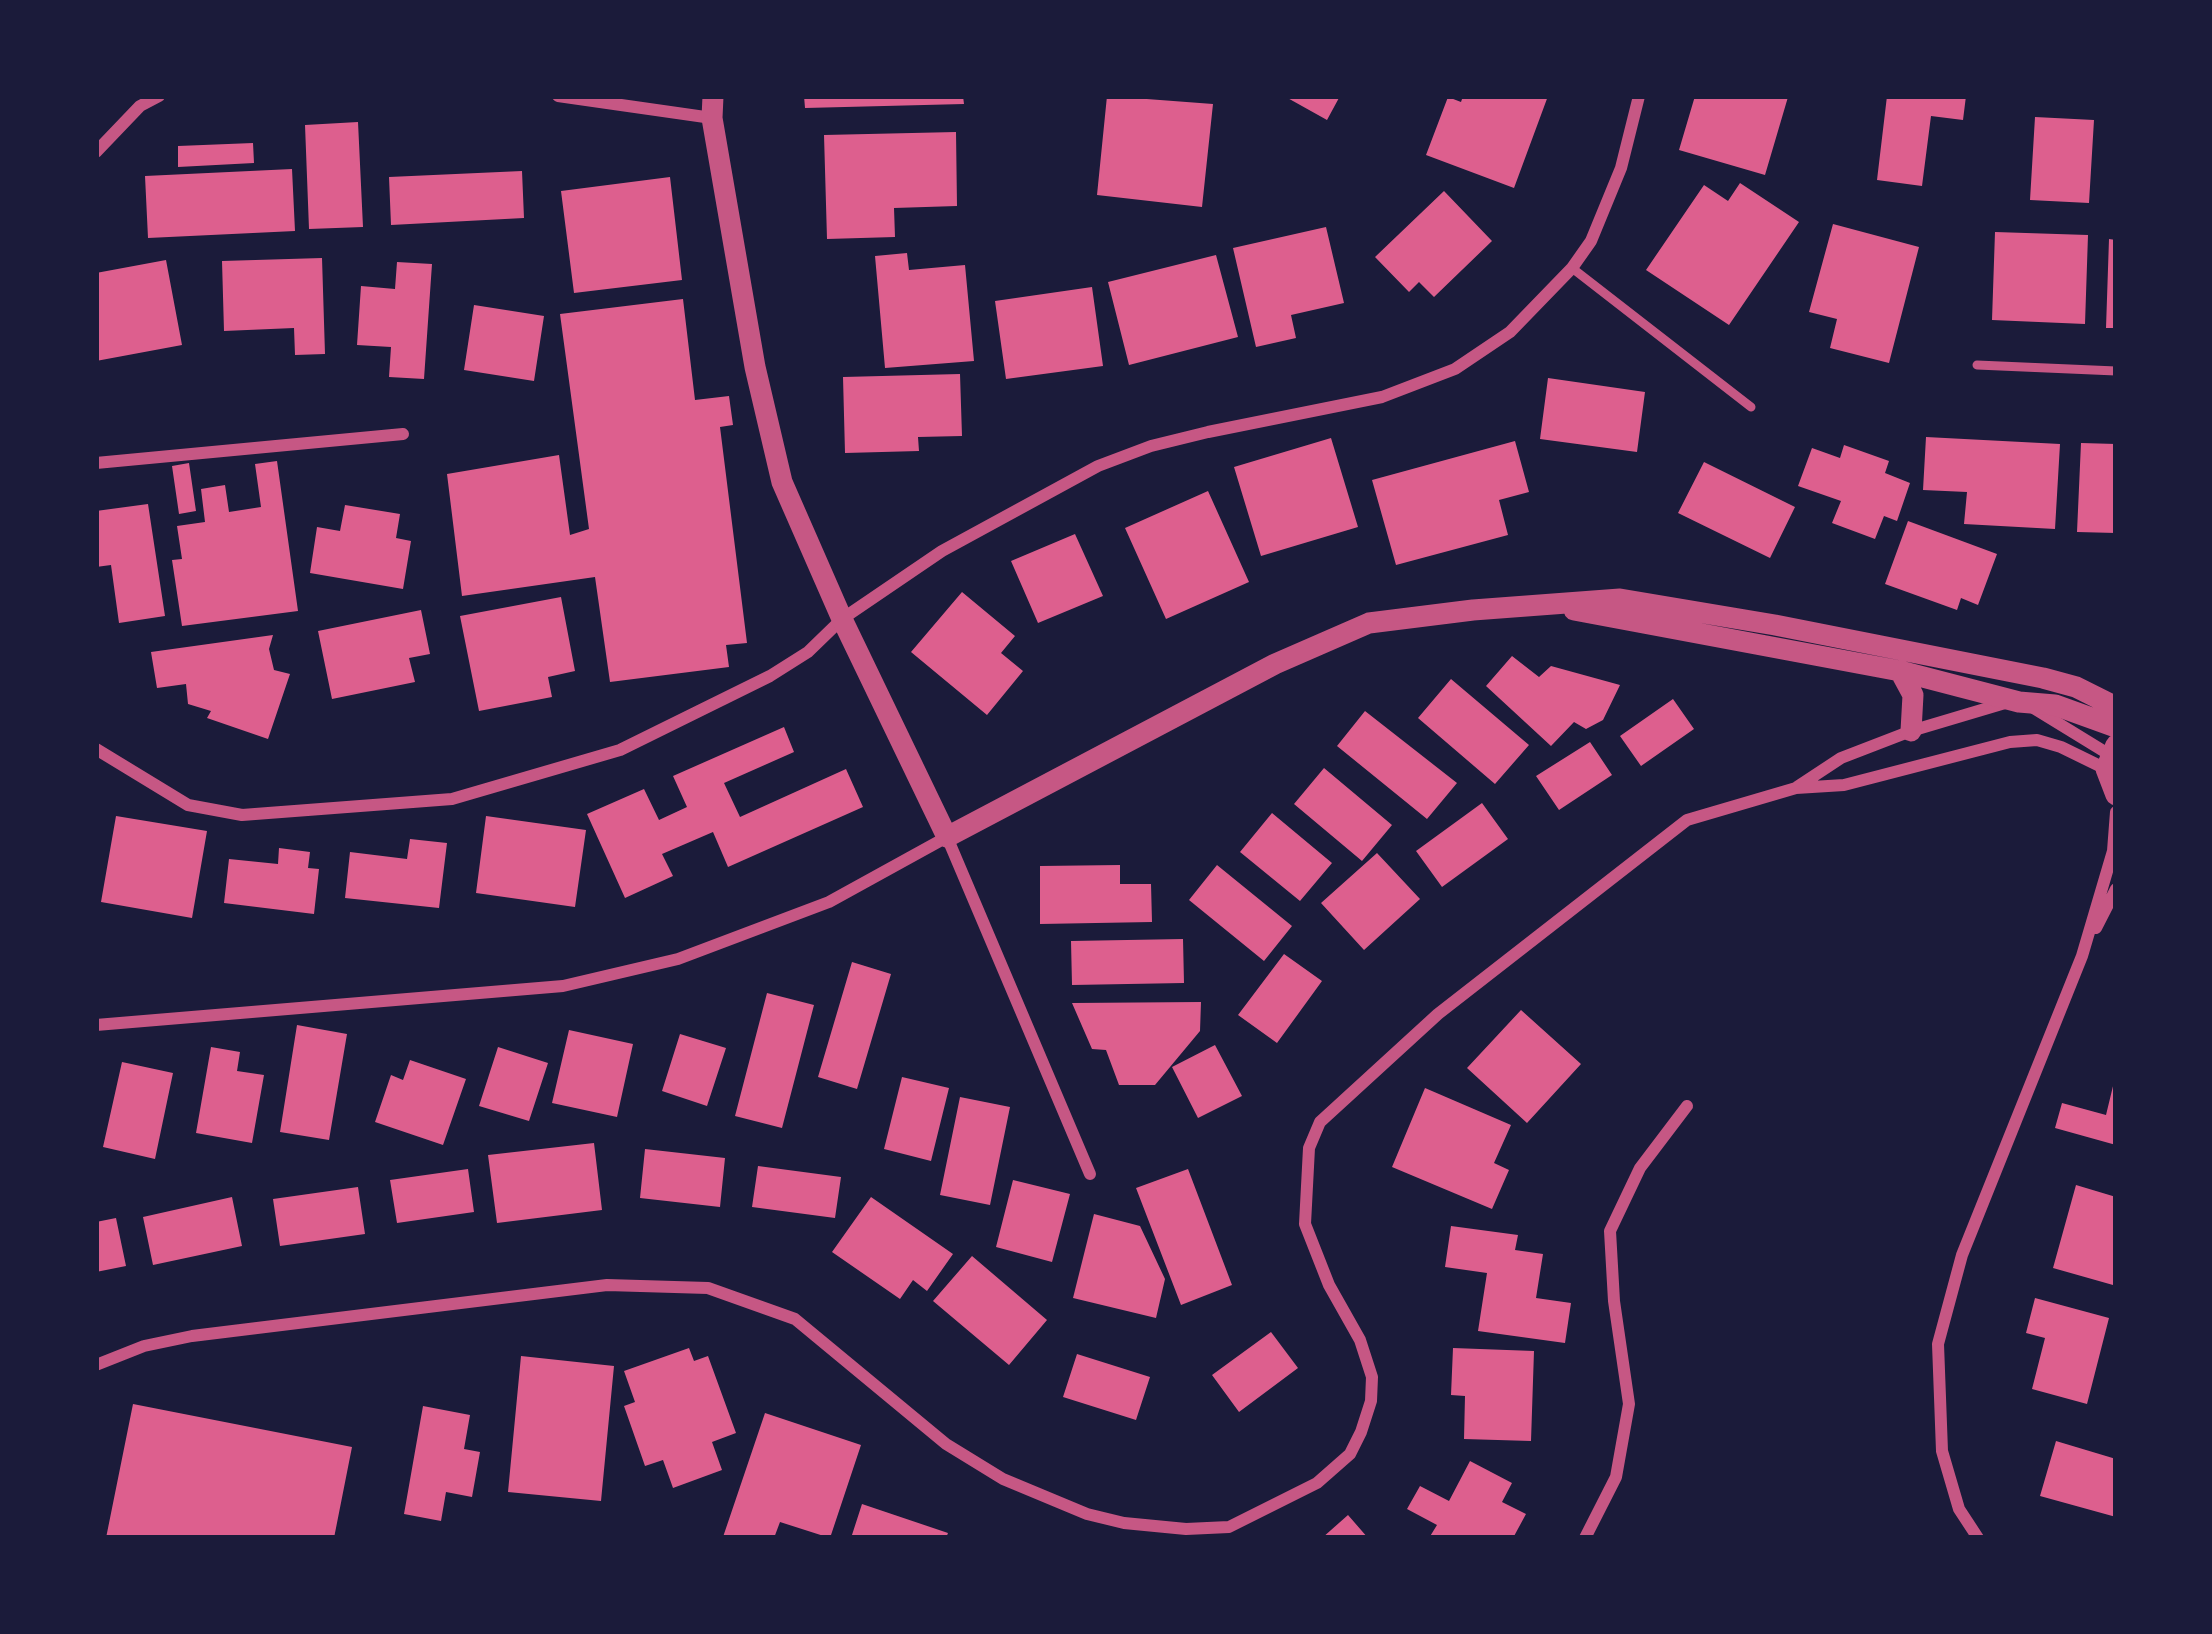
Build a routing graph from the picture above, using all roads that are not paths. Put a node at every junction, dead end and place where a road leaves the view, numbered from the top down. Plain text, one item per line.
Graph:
1 (159, 96) edge
2 (558, 96) edge
3 (1639, 96) edge
4 (713, 107) edge
5 (96, 152) edge
6 (1572, 268) junction
7 (1977, 365) dead end
8 (2116, 371) edge
9 (1751, 406) dead end
10 (403, 434) dead end
11 (96, 464) edge
12 (1556, 606) junction
13 (842, 619) junction
14 (1900, 671) junction
15 (2020, 702) junction
16 (2116, 707) edge
17 (2116, 727) edge
18 (1912, 731) junction
19 (96, 749) edge
20 (2110, 756) edge
21 (1796, 788) junction
22 (2116, 795) edge
23 (2116, 812) edge
24 (946, 837) junction
25 (2116, 890) edge
26 (2082, 956) junction
27 (96, 1025) edge
28 (1687, 1106) dead end
29 (1090, 1174) dead end
30 (96, 1365) edge
31 (1585, 1538) edge
32 (1978, 1538) edge

1 - 5 street
2 - 4 street
3 - 6 street
4 - 13 street
6 - 9 lane
6 - 13 street
7 - 8 lane
10 - 11 street
12 - 14 street
12 - 16 street
12 - 24 street
13 - 19 street
13 - 24 street
14 - 15 street
14 - 18 street
15 - 17 street
15 - 18 street
15 - 20 street
18 - 21 street
20 - 21 street
20 - 22 street
21 - 30 street
23 - 26 street
24 - 27 street
24 - 29 street
25 - 26 street
26 - 32 street
28 - 31 street

